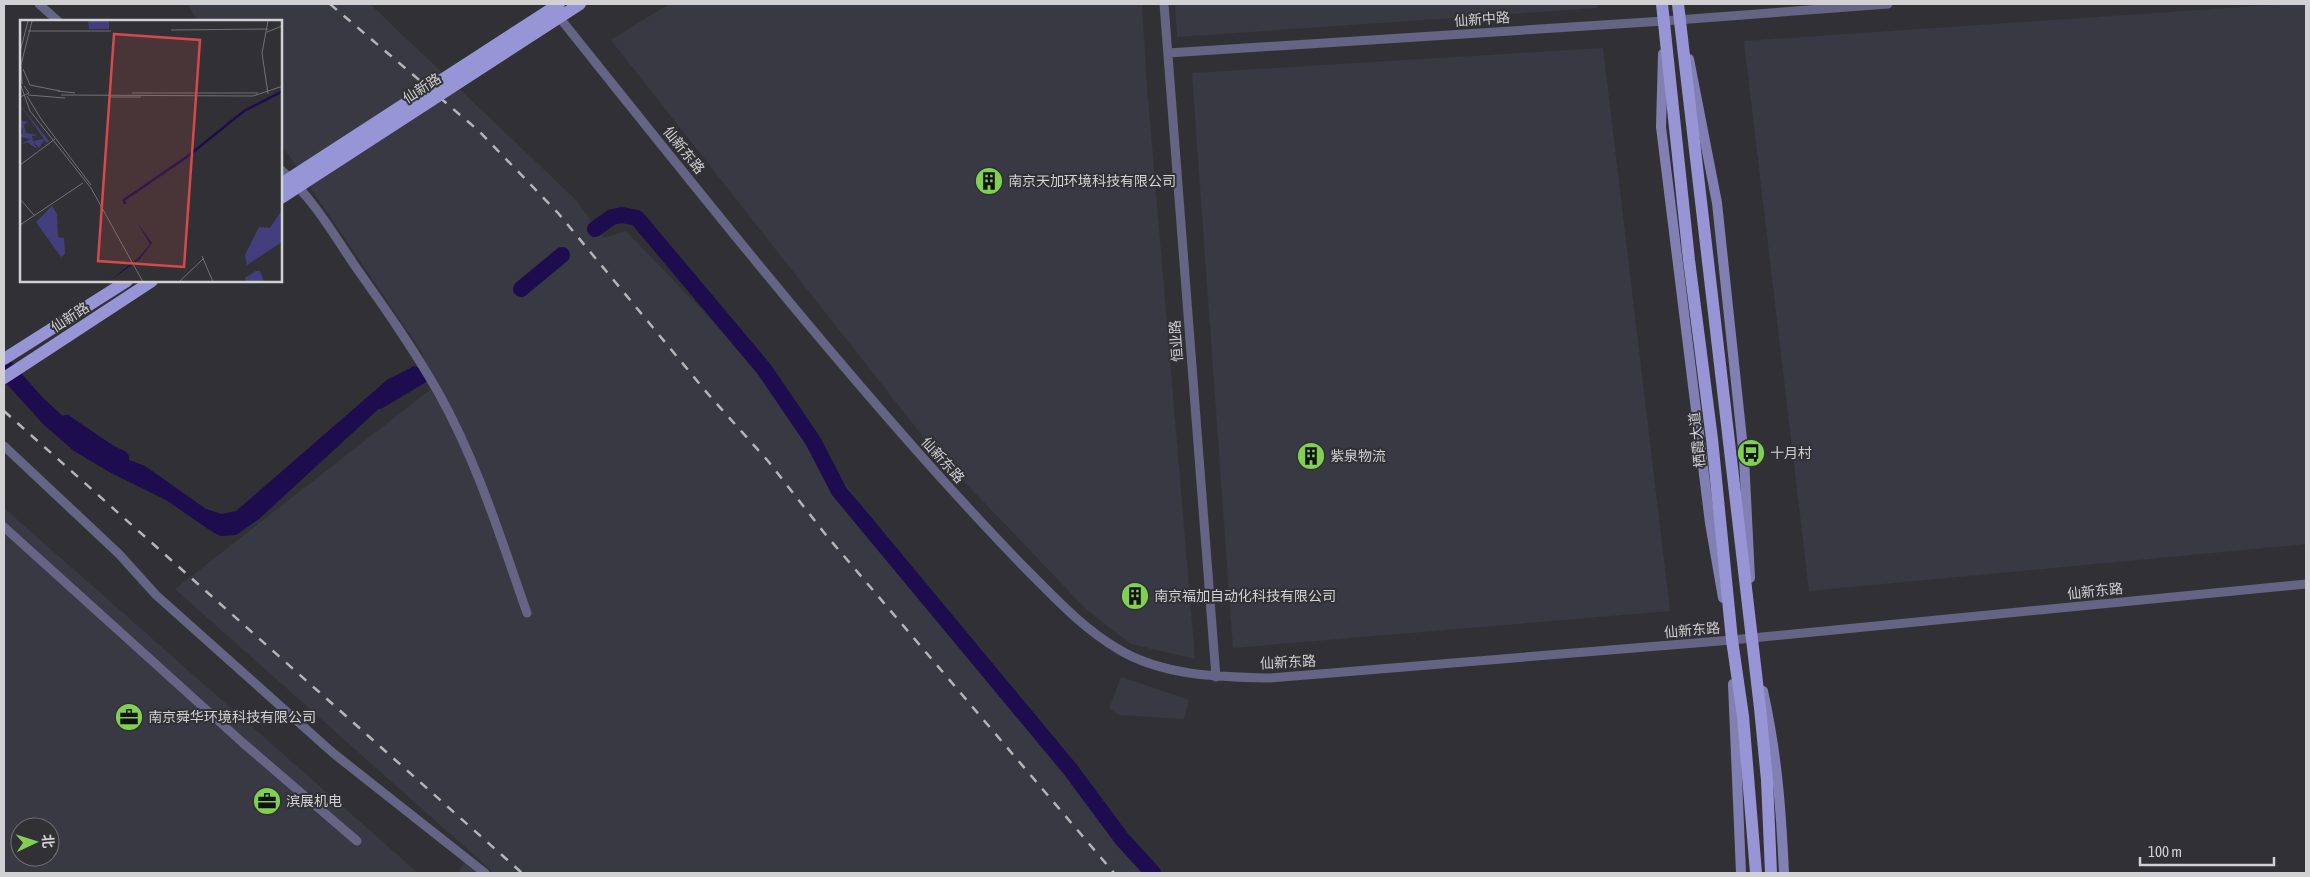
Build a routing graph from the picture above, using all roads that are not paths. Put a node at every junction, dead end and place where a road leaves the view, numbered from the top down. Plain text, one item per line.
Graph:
1 (39, 4) edge
2 (559, 4) edge
3 (580, 4) edge
4 (1164, 4) edge
5 (1661, 4) edge
6 (1679, 4) edge
7 (1888, 4) edge
8 (559, 17) junction
9 (57, 20) edge
10 (1680, 20) junction
11 (1664, 21) junction
12 (1168, 53) junction
13 (282, 171) edge
14 (282, 183) edge
15 (282, 197) edge
16 (125, 282) edge
17 (150, 282) edge
18 (4, 359) edge
19 (4, 378) edge
20 (4, 446) edge
21 (4, 527) edge
22 (2306, 584) edge
23 (527, 613) dead end
24 (1751, 639) junction
25 (1732, 640) junction
26 (1216, 677) junction
27 (357, 841) dead end
28 (485, 873) edge
29 (1741, 873) edge
30 (1756, 873) edge
31 (1771, 873) edge
32 (1784, 873) edge

1 - 9 street
2 - 14 main road, 仙新路, bridge
3 - 8 main road, 仙新路, bridge
4 - 12 street, 恒业路
5 - 11 main road, 栖霞大道
6 - 10 main road
7 - 10 street, 仙新中路
8 - 15 main road, 仙新路, bridge
8 - 26 street, 仙新东路
10 - 11 street, 仙新中路
10 - 24 main road
11 - 12 street, 仙新中路
11 - 25 main road, 栖霞大道
12 - 26 street, 恒业路
13 - 23 street
16 - 18 main road, 仙新路
17 - 19 main road, 仙新路
20 - 28 street
21 - 27 street
22 - 24 street, 仙新东路
24 - 25 street, 仙新东路
24 - 31 main road
24 - 32 street
25 - 26 street, 仙新东路
25 - 29 street
25 - 30 main road, 栖霞大道

